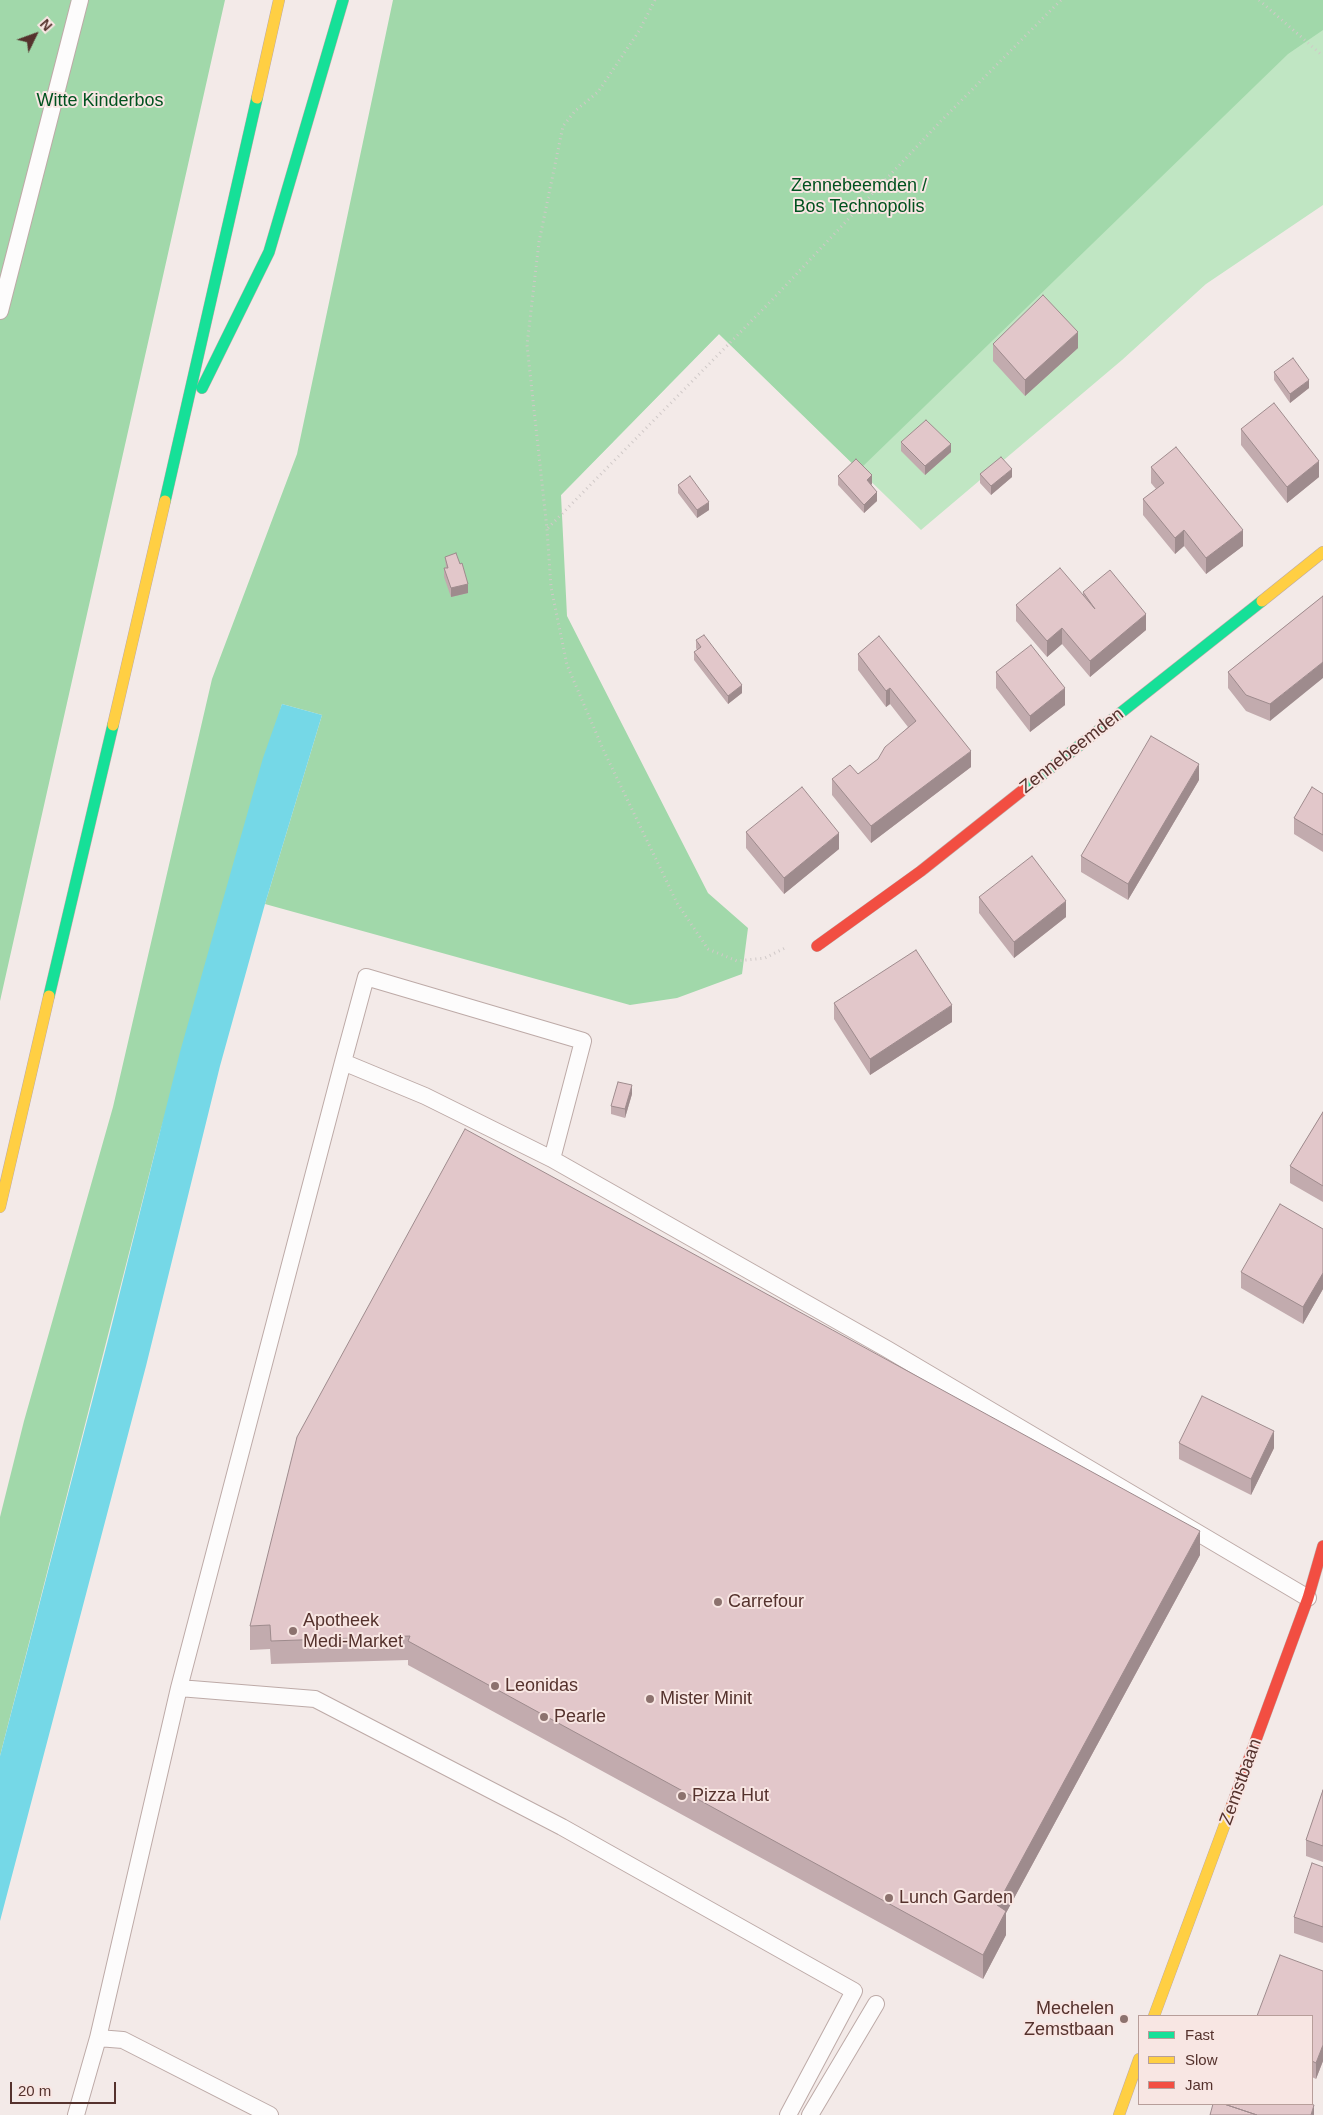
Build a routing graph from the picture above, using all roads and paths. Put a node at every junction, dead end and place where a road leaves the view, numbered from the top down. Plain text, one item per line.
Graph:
1 (80, 0) edge
2 (279, 0) edge
3 (343, 0) edge
4 (655, 0) edge
5 (1061, 0) edge
6 (1259, 0) edge
7 (1323, 56) edge
8 (0, 311) edge
9 (182, 430) junction
10 (547, 529) junction
11 (1323, 552) edge
12 (816, 946) joint
13 (344, 1062) junction
14 (552, 1159) junction
15 (0, 1207) edge
16 (1323, 1546) edge
17 (1308, 1598) junction
18 (179, 1688) junction
19 (876, 2004) dead end
20 (1154, 2015) edge
21 (98, 2038) junction
22 (1138, 2061) edge
23 (76, 2115) edge
24 (270, 2115) edge
25 (788, 2115) edge
26 (810, 2115) edge
27 (1119, 2115) edge

1 - 8 lane
2 - 9 main road
3 - 9 main road
4 - 10 path
5 - 10 path
6 - 7 path
9 - 15 main road
10 - 12 path
11 - 12 main road, Zennebeemden
13 - 14 lane
13 - 14 lane
13 - 18 lane
14 - 17 lane
16 - 17 main road, Zemstbaan
17 - 20 main road, Zemstbaan
18 - 21 lane
18 - 25 lane
19 - 26 lane
21 - 23 lane
21 - 24 lane
22 - 27 main road

